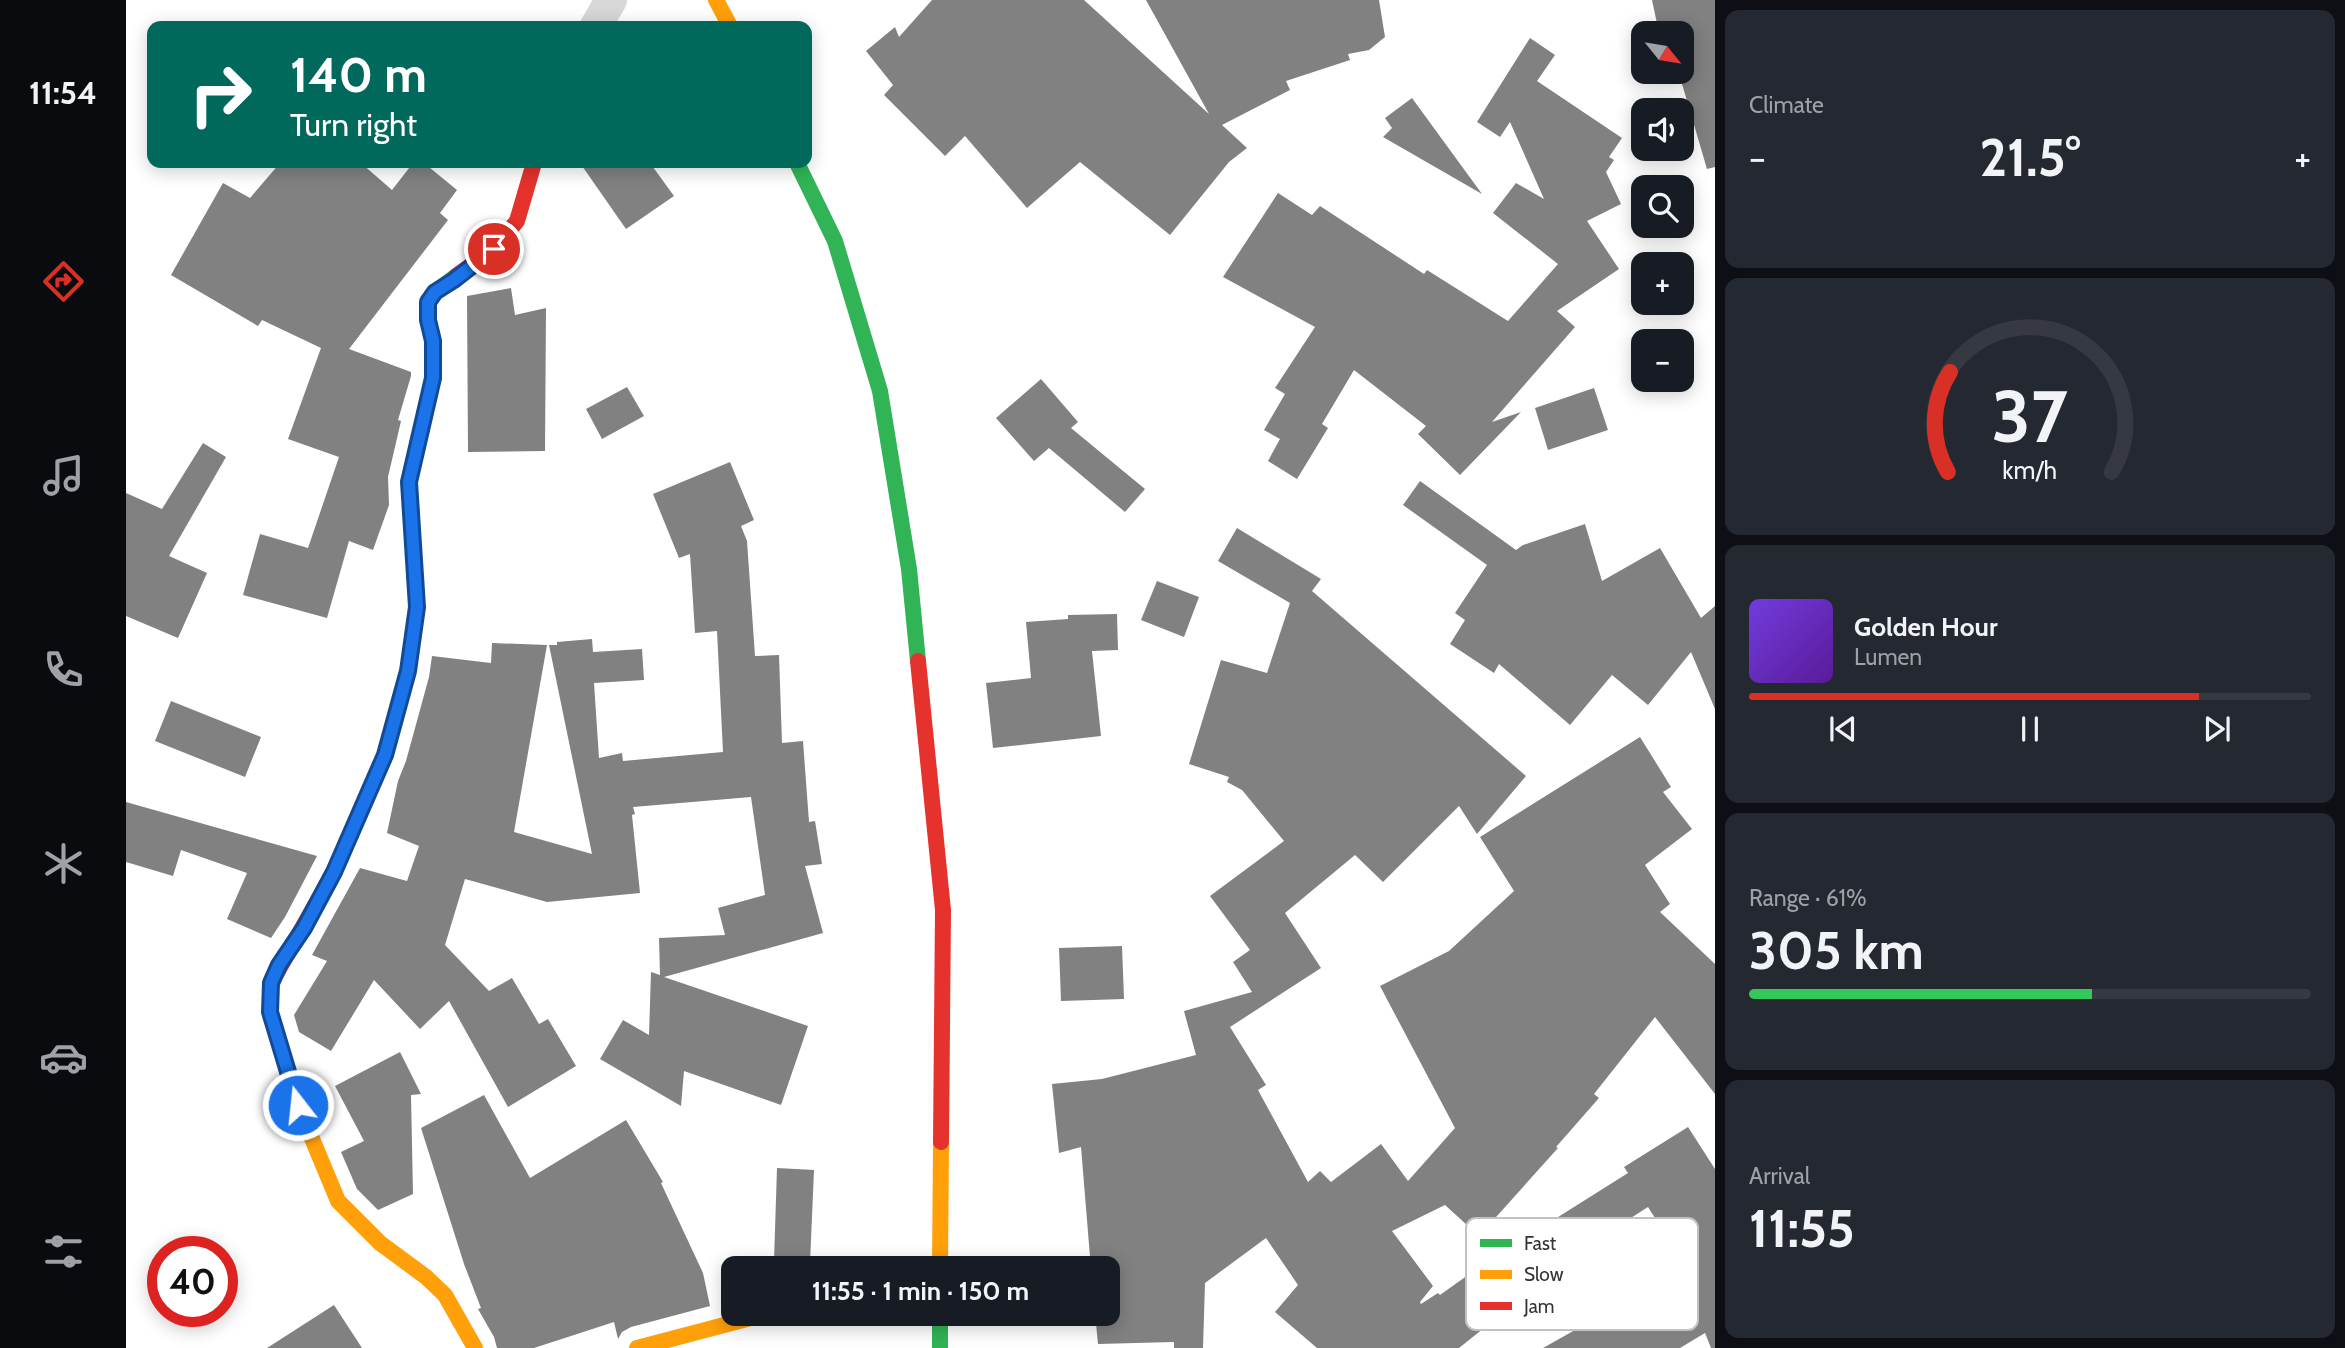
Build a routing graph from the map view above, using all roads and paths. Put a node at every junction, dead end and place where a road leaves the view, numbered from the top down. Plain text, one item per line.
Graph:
1 (611, 0) edge
2 (716, 0) edge
3 (599, 21) edge
4 (727, 21) edge
5 (533, 168) edge
6 (799, 168) edge
7 (940, 1256) edge
8 (721, 1326) edge
9 (940, 1326) edge
10 (475, 1348) edge
11 (637, 1348) edge
12 (940, 1348) edge

1 - 3 street
2 - 4 street
5 - 10 street
6 - 7 street
8 - 11 street
9 - 12 street

